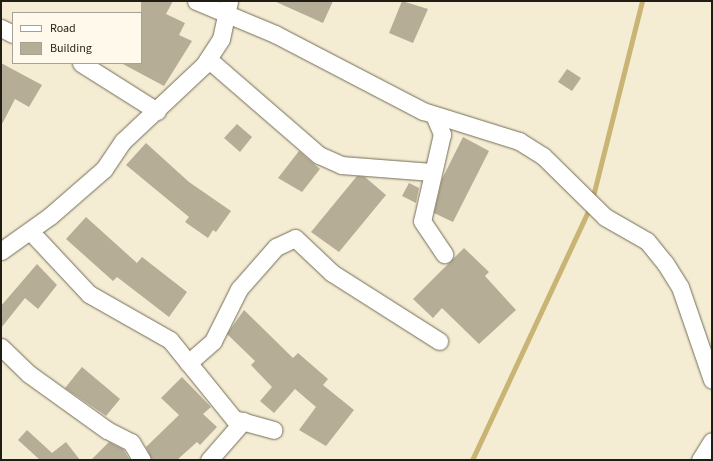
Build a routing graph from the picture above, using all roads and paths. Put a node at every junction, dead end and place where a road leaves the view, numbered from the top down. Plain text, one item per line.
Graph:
1 (196, 1) edge
2 (228, 8) edge
3 (1, 28) edge
4 (12, 34) edge
5 (208, 59) junction
6 (83, 64) edge
7 (157, 111) junction
8 (434, 115) junction
9 (432, 172) junction
10 (30, 230) junction
11 (1, 251) edge
12 (444, 254) dead end
13 (439, 341) dead end
14 (1, 347) edge
15 (188, 362) junction
16 (712, 380) edge
17 (243, 421) junction
18 (274, 430) dead end
19 (712, 441) edge
20 (142, 460) edge
21 (209, 460) edge
22 (700, 460) edge

1 - 2 street
2 - 5 street
2 - 8 street
3 - 4 street
5 - 7 street
5 - 9 street
6 - 7 street
7 - 10 street
8 - 9 street
8 - 16 street
9 - 12 street
10 - 11 street
10 - 15 street
13 - 15 street
14 - 20 street
15 - 17 street
17 - 18 street
17 - 21 street
19 - 22 street

